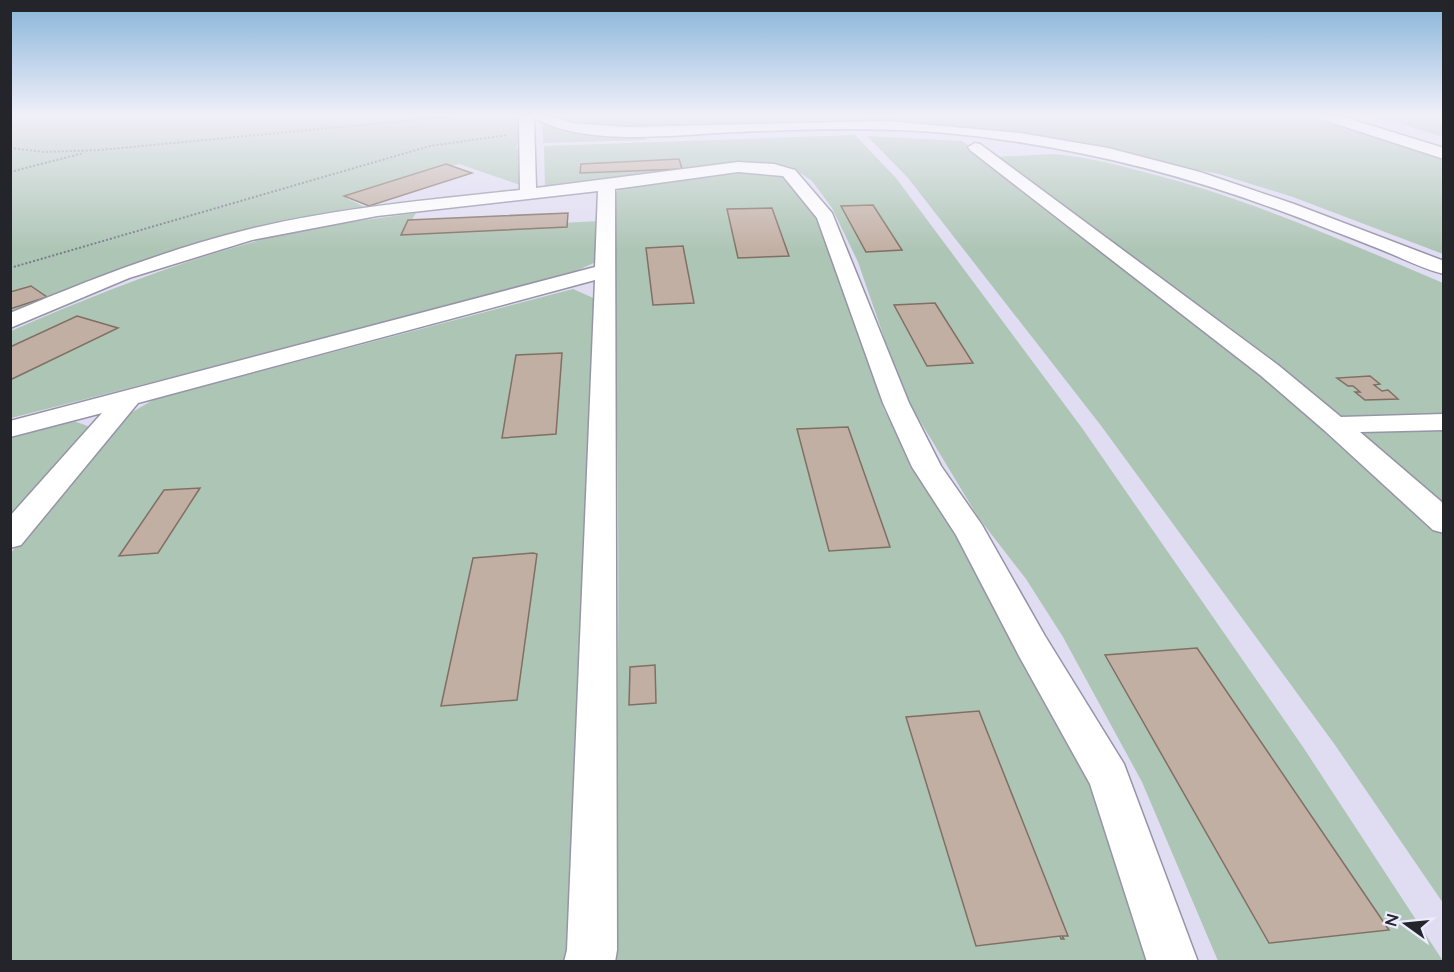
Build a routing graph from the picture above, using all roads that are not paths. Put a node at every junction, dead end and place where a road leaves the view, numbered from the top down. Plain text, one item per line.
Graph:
1 (527, 160) edge
2 (993, 160) edge
3 (1131, 160) edge
4 (607, 185) junction
5 (528, 193) junction
6 (1443, 268) edge
7 (605, 271) junction
8 (10, 321) edge
9 (128, 399) junction
10 (1443, 422) edge
11 (1335, 425) junction
12 (10, 429) edge
13 (1443, 522) edge
14 (10, 537) edge
15 (590, 962) edge
16 (1173, 962) edge

1 - 5 lane
2 - 11 lane
3 - 6 lane
4 - 5 lane
4 - 7 lane
4 - 16 lane
5 - 8 lane
7 - 9 lane
7 - 15 lane
9 - 12 lane
9 - 14 lane
10 - 11 lane
11 - 13 lane

